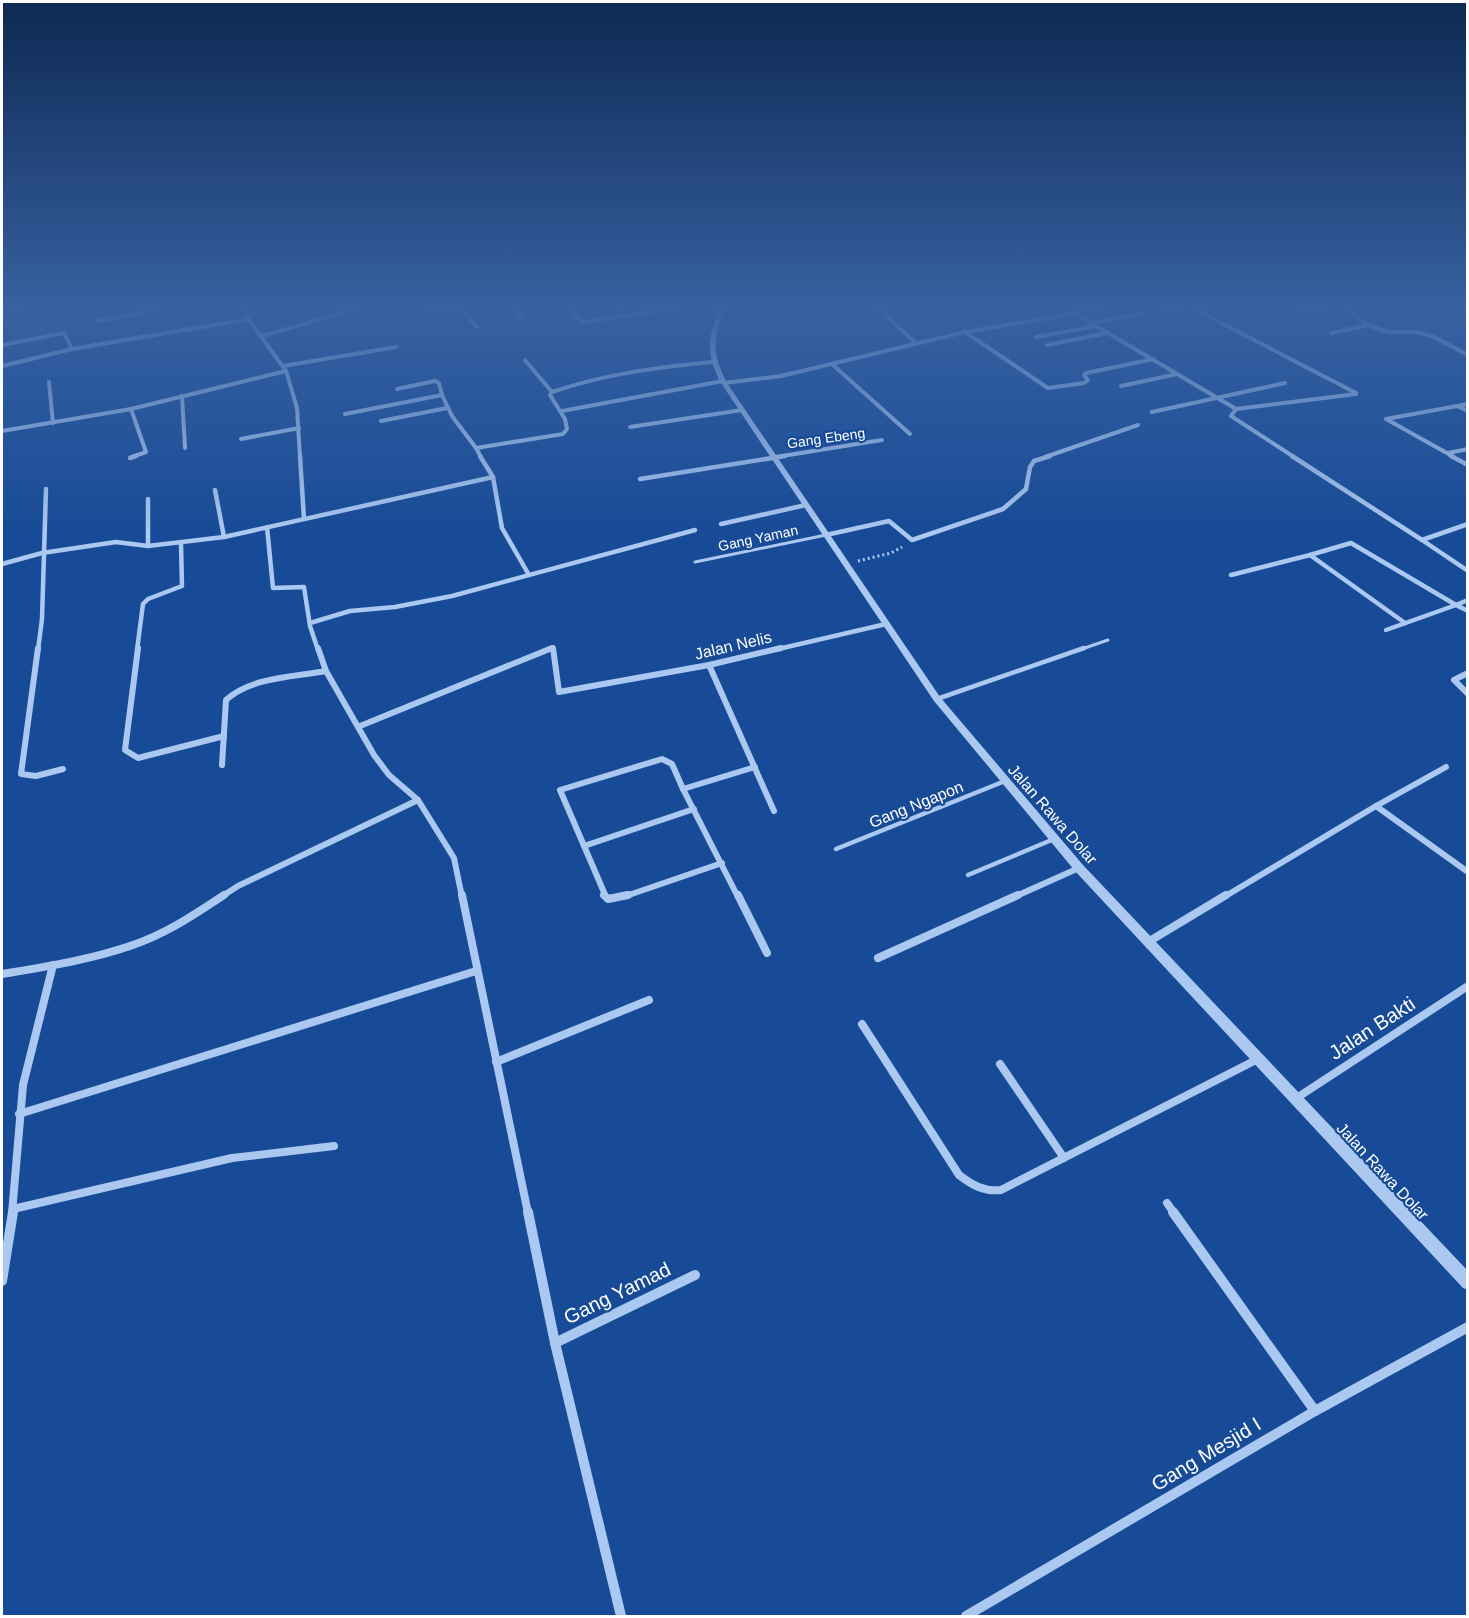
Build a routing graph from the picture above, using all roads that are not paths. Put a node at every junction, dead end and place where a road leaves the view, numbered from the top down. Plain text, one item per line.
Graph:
1 (49, 382) dead end
2 (245, 382) edge
3 (289, 382) edge
4 (433, 382) edge
5 (436, 382) edge
6 (543, 382) edge
7 (593, 382) edge
8 (724, 382) junction
9 (729, 382) edge
10 (852, 382) edge
11 (1038, 382) edge
12 (1086, 382) edge
13 (1142, 382) edge
14 (1191, 382) edge
15 (1332, 382) edge
16 (1285, 383) dead end
17 (1121, 386) dead end
18 (397, 389) dead end
19 (552, 392) junction
20 (442, 395) junction
21 (182, 396) junction
22 (1218, 397) junction
23 (1467, 404) edge
24 (1457, 406) junction
25 (447, 408) junction
26 (130, 409) junction
27 (1236, 409) junction
28 (742, 410) junction
29 (562, 411) junction
30 (1467, 411) edge
31 (1152, 412) dead end
32 (345, 414) dead end
33 (381, 421) dead end
34 (53, 423) junction
35 (1138, 425) dead end
36 (630, 427) dead end
37 (299, 428) junction
38 (2, 431) edge
39 (910, 434) dead end
40 (241, 439) dead end
41 (882, 440) dead end
42 (184, 448) dead end
43 (476, 448) junction
44 (1467, 449) edge
45 (1447, 453) junction
46 (773, 456) junction
47 (130, 458) dead end
48 (1467, 465) edge
49 (493, 477) junction
50 (640, 479) dead end
51 (46, 489) dead end
52 (215, 490) dead end
53 (148, 499) dead end
54 (806, 505) junction
55 (304, 519) junction
56 (721, 524) dead end
57 (1467, 524) edge
58 (267, 527) junction
59 (695, 530) dead end
60 (826, 535) junction
61 (224, 537) junction
62 (1422, 540) junction
63 (181, 544) junction
64 (148, 546) junction
65 (42, 553) junction
66 (1310, 555) junction
67 (695, 562) dead end
68 (2, 564) edge
69 (1467, 571) edge
70 (529, 575) junction
71 (1231, 575) dead end
72 (1467, 600) edge
73 (1456, 605) junction
74 (1467, 611) edge
75 (1405, 623) junction
76 (310, 624) junction
77 (886, 624) junction
78 (1386, 630) dead end
79 (1108, 640) dead end
80 (710, 665) junction
81 (326, 671) junction
82 (1467, 673) edge
83 (1467, 694) edge
84 (937, 699) junction
85 (360, 726) junction
86 (224, 736) junction
87 (222, 765) dead end
88 (755, 767) junction
89 (1446, 767) dead end
90 (63, 769) dead end
91 (1005, 781) junction
92 (683, 789) junction
93 (418, 800) junction
94 (1376, 806) junction
95 (694, 809) junction
96 (774, 811) dead end
97 (1054, 838) junction
98 (584, 846) junction
99 (836, 849) dead end
100 (722, 863) junction
101 (1079, 868) junction
102 (1467, 872) edge
103 (968, 874) dead end
104 (1148, 942) junction
105 (767, 953) dead end
106 (878, 958) dead end
107 (53, 965) junction
108 (476, 971) junction
109 (2, 974) edge
110 (1467, 986) edge
111 (650, 1000) dead end
112 (862, 1024) dead end
113 (1258, 1059) junction
114 (496, 1062) junction
115 (1000, 1064) dead end
116 (1295, 1099) junction
117 (19, 1114) junction
118 (334, 1146) dead end
119 (1064, 1158) junction
120 (1167, 1203) dead end
121 (13, 1209) junction
122 (695, 1275) dead end
123 (2, 1281) edge
124 (1467, 1283) edge
125 (1467, 1327) edge
126 (555, 1343) junction
127 (1315, 1411) junction
128 (621, 1617) edge
129 (966, 1617) edge

1 - 34 street
2 - 21 street
3 - 37 street
4 - 18 street
5 - 20 street
6 - 19 street
7 - 19 street
8 - 9 street
8 - 28 street, Jalan Rawa Dolar
8 - 29 street
10 - 39 street
11 - 12 street
13 - 17 street
14 - 22 street
15 - 27 street
16 - 22 street
19 - 29 street
20 - 25 street
20 - 32 street
21 - 26 street
21 - 42 street
22 - 27 street
22 - 31 street
23 - 24 street
24 - 30 street
24 - 45 street
25 - 33 street
25 - 43 street
26 - 34 street
26 - 47 street
27 - 62 street
28 - 36 street
28 - 46 street, Jalan Rawa Dolar
29 - 43 street
34 - 38 street
35 - 60 street
37 - 40 street
37 - 55 street
41 - 46 street, Gang Ebeng
43 - 49 street
44 - 45 street
45 - 48 street
46 - 50 street, Gang Ebeng
46 - 54 street, Jalan Rawa Dolar
49 - 55 street
49 - 70 street
51 - 65 street
52 - 61 street
53 - 64 street
54 - 56 street
54 - 60 street, Jalan Rawa Dolar
55 - 58 street
57 - 62 street
58 - 61 street
58 - 76 street
59 - 70 street
60 - 67 lane, Gang Yaman
60 - 77 street, Jalan Rawa Dolar
61 - 63 street
62 - 69 street
63 - 64 street
63 - 86 street
64 - 65 street
65 - 68 street
65 - 90 street
66 - 71 street
66 - 73 street
66 - 75 street
70 - 76 street
72 - 73 street
73 - 74 street
73 - 75 street
75 - 78 street
76 - 81 street
77 - 80 street, Jalan Nelis
77 - 84 street, Jalan Rawa Dolar
79 - 84 lane
80 - 85 street, Jalan Nelis
80 - 88 street
81 - 85 street
81 - 86 street
82 - 83 street
84 - 91 street, Jalan Rawa Dolar
85 - 93 street
86 - 87 street
88 - 92 street
88 - 96 street
89 - 94 street
91 - 97 street, Jalan Rawa Dolar
91 - 99 lane, Gang Ngapon
92 - 95 street
92 - 98 street
93 - 107 street
93 - 108 street
94 - 102 street
94 - 104 street
95 - 98 street
95 - 100 street
97 - 101 street, Jalan Rawa Dolar
97 - 103 lane
98 - 100 street
100 - 105 street
101 - 104 street, Jalan Rawa Dolar
101 - 106 street
104 - 113 street, Jalan Rawa Dolar
107 - 109 street
107 - 117 street
108 - 114 street
108 - 117 street
110 - 116 street, Jalan Bakti
111 - 114 street
112 - 119 street
113 - 116 street, Jalan Rawa Dolar
113 - 119 street
114 - 126 street
115 - 119 street
116 - 124 street, Jalan Rawa Dolar
117 - 121 street
118 - 121 street
120 - 127 street
121 - 123 street
122 - 126 street, Gang Yamad
125 - 127 street, Gang Mesjid I
126 - 128 street
127 - 129 street, Gang Mesjid I

